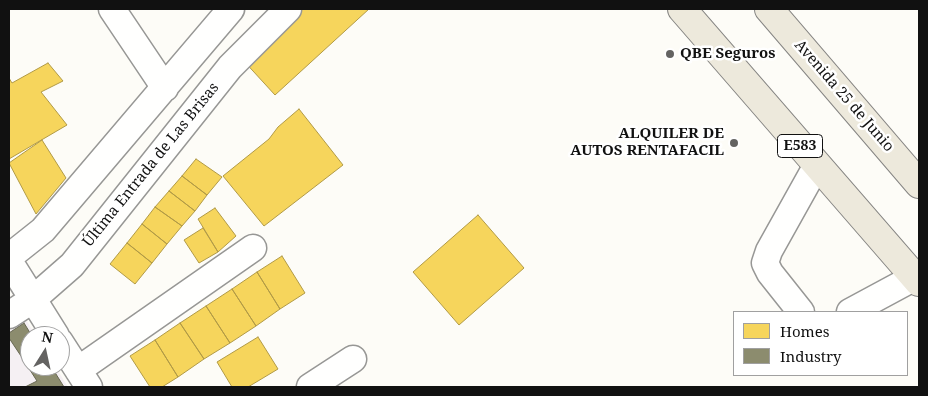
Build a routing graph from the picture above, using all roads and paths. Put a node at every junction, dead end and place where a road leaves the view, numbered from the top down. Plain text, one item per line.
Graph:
1 (112, 9) edge
2 (231, 9) edge
3 (288, 9) edge
4 (682, 9) edge
5 (769, 9) edge
6 (165, 88) junction
7 (817, 165) junction
8 (919, 184) edge
9 (253, 248) dead end
10 (9, 259) edge
11 (917, 280) edge
12 (32, 300) junction
13 (800, 311) edge
14 (852, 311) edge
15 (9, 315) edge
16 (49, 326) edge
17 (70, 357) edge
18 (353, 359) dead end
19 (84, 379) edge
20 (310, 387) edge

1 - 6 street
2 - 6 street
3 - 12 street, Última Entrada de Las Brisas
4 - 7 main road, E583
5 - 8 main road, Avenida 25 de Junio
6 - 10 street
7 - 11 main road, E583
7 - 13 street
9 - 19 street
10 - 12 street
11 - 14 street
12 - 15 street, Última Entrada de Las Brisas
12 - 16 street
17 - 19 street
18 - 20 street

